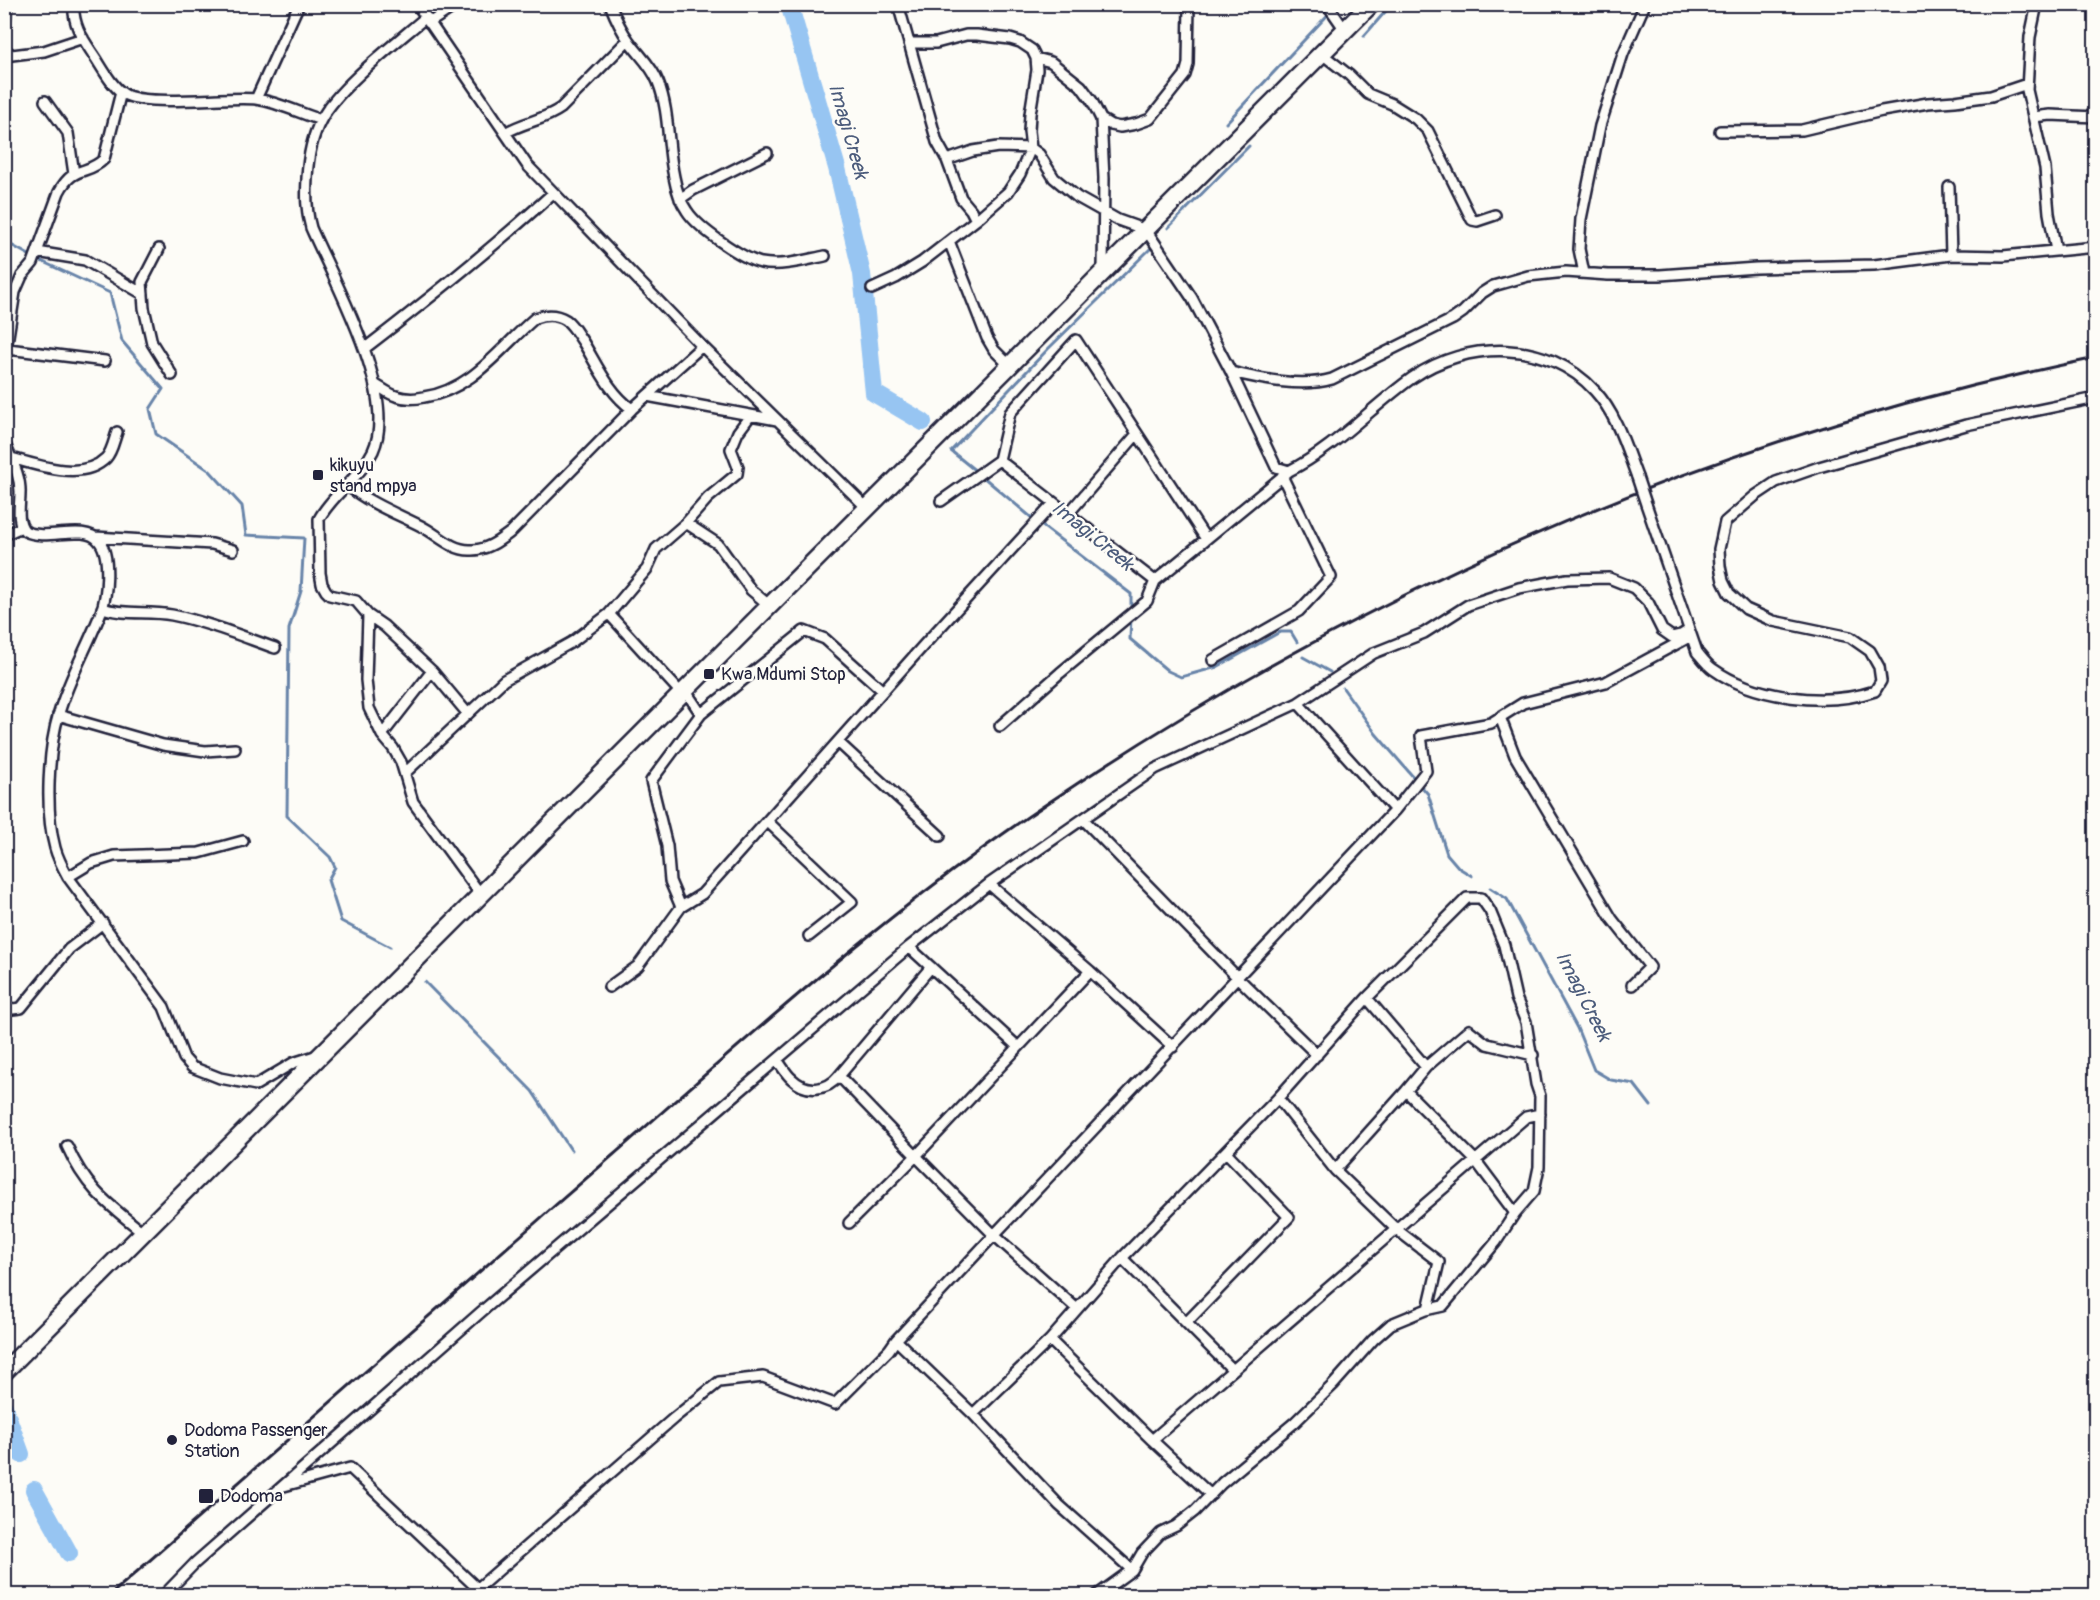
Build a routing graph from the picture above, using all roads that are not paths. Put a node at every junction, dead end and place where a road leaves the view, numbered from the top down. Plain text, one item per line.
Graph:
1 (7, 4) edge
2 (74, 4) edge
3 (299, 4) edge
4 (417, 4) edge
5 (458, 4) edge
6 (609, 4) edge
7 (898, 4) edge
8 (1189, 4) edge
9 (1327, 4) edge
10 (1371, 4) edge
11 (1646, 4) edge
12 (2037, 4) edge
13 (428, 20) junction
14 (4, 28) edge
15 (1345, 30) junction
16 (83, 38) junction
17 (628, 40) junction
18 (909, 43) junction
19 (4, 49) edge
20 (1322, 54) junction
21 (1036, 58) junction
22 (2027, 84) junction
23 (121, 92) junction
24 (256, 99) junction
25 (45, 101) dead end
26 (2033, 117) junction
27 (2096, 117) edge
28 (1101, 119) junction
29 (321, 120) junction
30 (1720, 131) dead end
31 (505, 133) junction
32 (1031, 148) junction
33 (767, 153) dead end
34 (947, 160) junction
35 (74, 174) junction
36 (1949, 187) dead end
37 (553, 193) junction
38 (680, 199) junction
39 (1104, 212) junction
40 (1495, 216) dead end
41 (976, 220) junction
42 (1146, 230) junction
43 (950, 241) junction
44 (2096, 247) edge
45 (159, 249) dead end
46 (2056, 251) junction
47 (37, 252) junction
48 (1951, 255) junction
49 (825, 256) dead end
50 (1103, 272) junction
51 (1584, 273) junction
52 (872, 289) dead end
53 (143, 294) junction
54 (702, 346) junction
55 (8, 349) junction
56 (364, 350) junction
57 (105, 361) dead end
58 (4, 362) edge
59 (1010, 366) junction
60 (1231, 372) junction
61 (172, 375) dead end
62 (376, 385) junction
63 (646, 396) junction
64 (2096, 398) edge
65 (632, 409) junction
66 (750, 416) junction
67 (777, 420) junction
68 (117, 432) dead end
69 (1137, 434) junction
70 (4, 442) edge
71 (11, 458) junction
72 (999, 460) junction
73 (1286, 474) junction
74 (347, 485) junction
75 (941, 501) dead end
76 (1054, 503) junction
77 (867, 508) junction
78 (1068, 514) junction
79 (686, 523) junction
80 (21, 527) junction
81 (4, 535) edge
82 (94, 537) junction
83 (1206, 539) junction
84 (233, 550) dead end
85 (1155, 581) junction
86 (770, 606) junction
87 (102, 609) junction
88 (609, 614) junction
89 (368, 615) junction
90 (1690, 633) junction
91 (275, 648) dead end
92 (1213, 660) dead end
93 (432, 671) junction
94 (883, 691) junction
95 (684, 692) junction
96 (1298, 703) junction
97 (468, 714) junction
98 (701, 714) junction
99 (58, 715) junction
100 (1500, 717) junction
101 (1000, 726) dead end
102 (382, 735) junction
103 (838, 742) junction
104 (235, 749) dead end
105 (405, 773) junction
106 (1395, 810) junction
107 (1083, 819) junction
108 (767, 821) junction
109 (940, 836) dead end
110 (243, 841) dead end
111 (68, 877) junction
112 (989, 884) junction
113 (481, 895) junction
114 (681, 907) junction
115 (103, 923) junction
116 (809, 936) dead end
117 (909, 947) junction
118 (931, 967) junction
119 (1090, 972) junction
120 (1238, 978) junction
121 (1632, 985) dead end
122 (609, 987) dead end
123 (1367, 998) junction
124 (4, 1010) edge
125 (1017, 1046) junction
126 (1173, 1047) junction
127 (323, 1054) junction
128 (1317, 1055) junction
129 (1533, 1055) junction
130 (777, 1060) junction
131 (1426, 1067) junction
132 (839, 1076) junction
133 (1407, 1091) junction
134 (1278, 1098) junction
135 (1540, 1114) junction
136 (67, 1146) dead end
137 (1226, 1152) junction
138 (916, 1156) junction
139 (1476, 1161) junction
140 (1335, 1170) junction
141 (1515, 1213) junction
142 (849, 1223) dead end
143 (1396, 1229) junction
144 (144, 1233) junction
145 (994, 1235) junction
146 (1122, 1258) junction
147 (1077, 1309) junction
148 (1428, 1309) junction
149 (1186, 1323) junction
150 (896, 1340) junction
151 (1050, 1340) junction
152 (1233, 1370) junction
153 (4, 1372) edge
154 (973, 1414) junction
155 (1152, 1440) junction
156 (282, 1487) junction
157 (1211, 1495) junction
158 (1132, 1570) junction
159 (477, 1588) junction
160 (163, 1596) edge
161 (469, 1596) edge
162 (1096, 1596) edge

1 - 14 street
2 - 16 street
3 - 24 street
4 - 13 street
5 - 13 street
6 - 17 street
7 - 18 street
8 - 28 street
9 - 15 street
10 - 15 highway
11 - 51 street
12 - 22 street
13 - 29 street
13 - 31 street
15 - 20 highway
16 - 19 street
16 - 23 street
17 - 31 street
17 - 38 street
18 - 21 street
18 - 34 street
20 - 40 street
20 - 42 highway
21 - 28 street
21 - 32 street
22 - 26 street
22 - 30 street
23 - 24 street
23 - 35 street
24 - 29 street
25 - 35 street
26 - 27 street
26 - 46 street
28 - 39 street
29 - 56 street
31 - 37 street
32 - 34 street
32 - 39 street
32 - 41 street
33 - 38 street
34 - 41 street
35 - 47 street
36 - 48 street
37 - 54 street
37 - 56 street
38 - 49 street
39 - 42 street
39 - 50 street
41 - 43 street
42 - 50 highway
42 - 60 street
43 - 52 street
43 - 59 street
44 - 46 street
45 - 53 street
46 - 48 street
47 - 53 street
47 - 55 street
48 - 51 street
50 - 59 highway
51 - 60 street
53 - 61 street
54 - 63 street
54 - 67 street
55 - 57 street
55 - 58 street
56 - 62 street
59 - 77 highway
60 - 73 street
62 - 65 street
62 - 74 street
63 - 65 street
63 - 66 street
64 - 90 street
65 - 74 street
66 - 67 street
66 - 79 street
67 - 77 street
68 - 71 street
69 - 72 street
69 - 78 street
69 - 83 street
70 - 71 street
71 - 80 street
72 - 75 street
72 - 76 street
73 - 83 street
73 - 90 street, bridge
73 - 92 street
74 - 89 street
76 - 78 street
76 - 94 street
77 - 86 highway
78 - 85 street
79 - 86 street
79 - 88 street
80 - 81 street
80 - 82 street
82 - 84 street
82 - 87 street
83 - 85 street
85 - 101 street
86 - 95 highway
87 - 91 street
87 - 99 street
88 - 95 street
88 - 97 street
89 - 93 street
89 - 102 street
90 - 96 street
90 - 100 street
93 - 97 street
93 - 102 street
94 - 98 street
94 - 103 street
95 - 98 street
95 - 113 highway
96 - 106 street
96 - 107 street
97 - 105 street
98 - 114 street
99 - 104 street
99 - 111 street
100 - 106 street
100 - 121 street
102 - 105 street
103 - 108 street
103 - 109 street
105 - 113 street
106 - 120 street
107 - 112 street
107 - 120 street
108 - 114 street
108 - 116 street
110 - 111 street
111 - 115 street
112 - 117 street
112 - 119 street
113 - 127 highway
114 - 122 street
115 - 124 street
115 - 127 street
117 - 118 street
117 - 130 street
118 - 125 street
118 - 132 street
119 - 125 street
119 - 126 street
120 - 126 street
120 - 128 street
123 - 128 street
123 - 129 street
123 - 131 street
125 - 138 street
126 - 145 street
127 - 144 highway
128 - 134 street
129 - 131 street
129 - 135 street
130 - 132 street
130 - 156 street
131 - 133 street
132 - 138 street
133 - 139 street
133 - 140 street
134 - 137 street
134 - 140 street
135 - 139 street
135 - 141 street
136 - 144 street
137 - 146 street
137 - 149 street
138 - 142 street
138 - 145 street
139 - 141 street
139 - 143 street
140 - 143 street
141 - 148 street
143 - 148 street
143 - 152 street
144 - 153 highway
145 - 147 street
145 - 150 street
146 - 147 street
146 - 149 street
147 - 151 street
148 - 157 street
149 - 152 street
150 - 154 street
150 - 159 street
151 - 154 street
151 - 155 street
152 - 155 street
154 - 158 street
155 - 157 street
156 - 159 street
156 - 160 street
157 - 158 street
158 - 162 street
159 - 161 street

